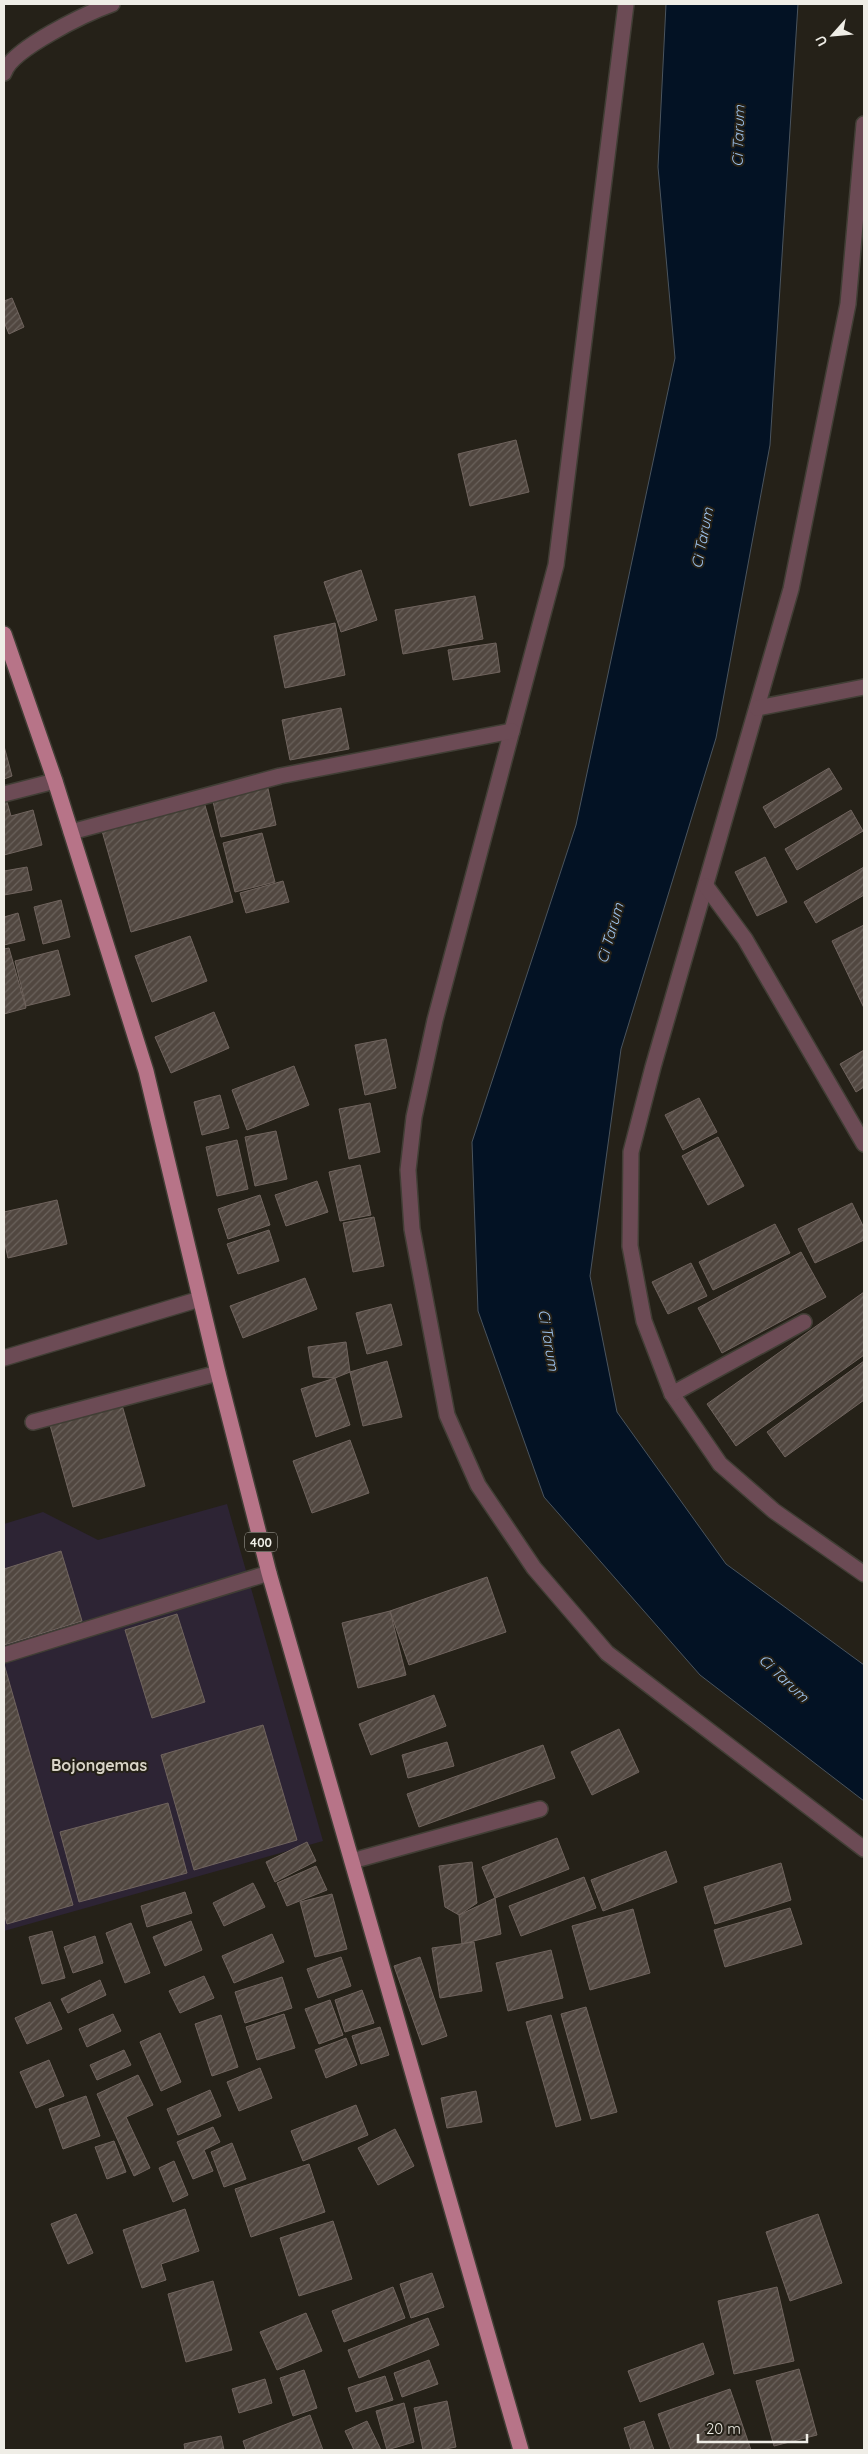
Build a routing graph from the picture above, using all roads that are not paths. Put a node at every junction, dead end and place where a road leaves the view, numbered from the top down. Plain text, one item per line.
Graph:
1 (112, 4) edge
2 (626, 4) edge
3 (4, 73) edge
4 (864, 124) edge
5 (4, 634) edge
6 (864, 687) edge
7 (757, 708) junction
8 (512, 731) junction
9 (55, 780) junction
10 (4, 794) edge
11 (71, 832) junction
12 (706, 886) junction
13 (864, 1144) edge
14 (200, 1299) junction
15 (804, 1322) dead end
16 (4, 1358) edge
17 (218, 1373) junction
18 (672, 1394) junction
19 (33, 1422) dead end
20 (268, 1572) junction
21 (864, 1574) edge
22 (4, 1655) edge
23 (540, 1809) dead end
24 (864, 1849) edge
25 (352, 1861) junction
26 (521, 2450) edge

1 - 3 street
2 - 8 street
4 - 7 street
5 - 9 main road, 400
6 - 7 street
7 - 12 street
8 - 11 street
8 - 24 street
9 - 10 street
9 - 11 main road, 400
11 - 14 main road, 400
12 - 13 street
12 - 18 street
14 - 16 street
14 - 17 main road, 400
15 - 18 street
17 - 19 street
17 - 20 main road, 400
18 - 21 street
20 - 22 street
20 - 25 main road, 400
23 - 25 street
25 - 26 main road, 400

